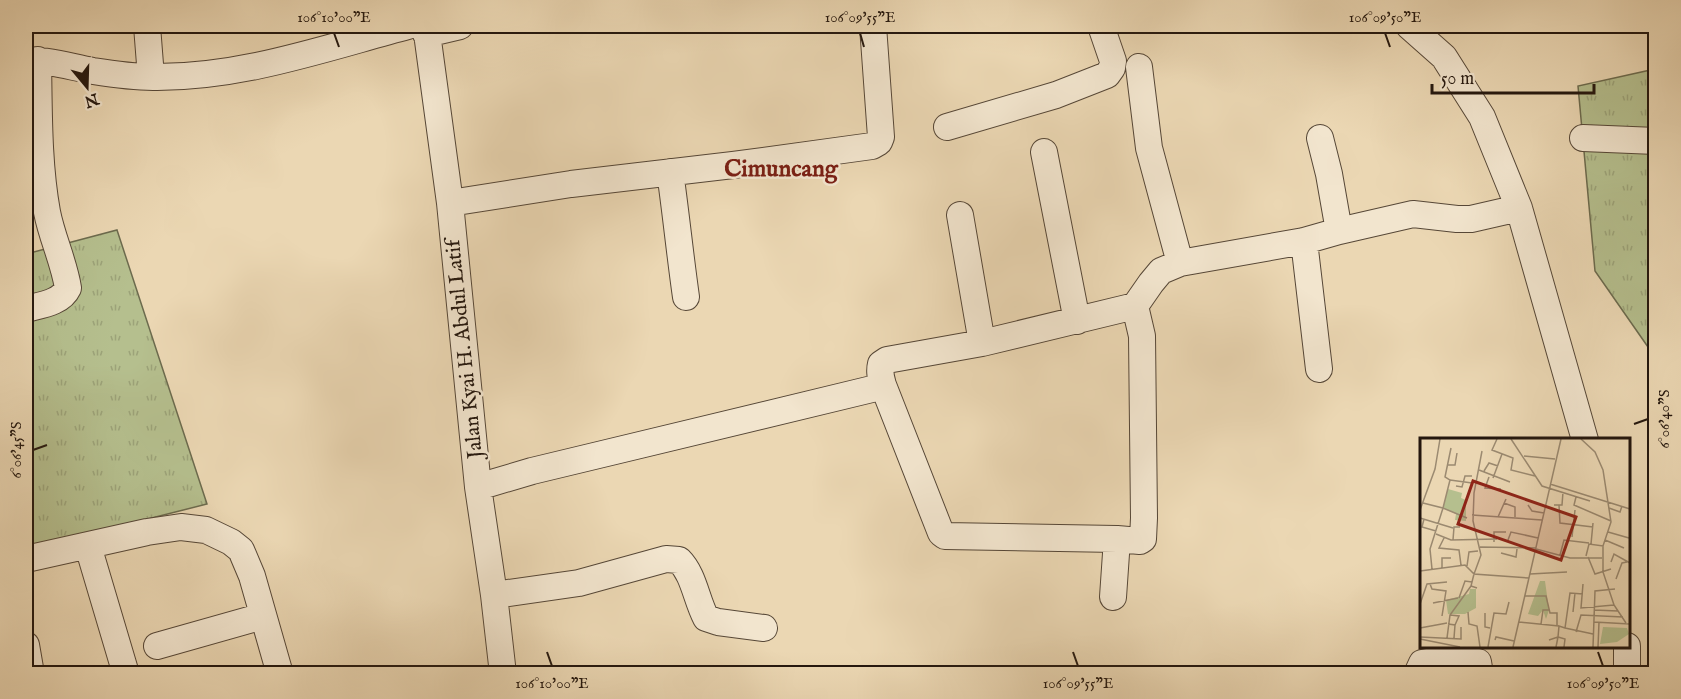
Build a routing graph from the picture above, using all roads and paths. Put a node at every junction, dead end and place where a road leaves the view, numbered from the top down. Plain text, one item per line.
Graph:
1 (147, 26) edge
2 (460, 26) edge
3 (873, 26) edge
4 (1101, 26) edge
5 (1409, 26) edge
6 (420, 28) edge
7 (32, 60) edge
8 (1138, 67) dead end
9 (151, 77) junction
10 (947, 127) dead end
11 (1320, 138) dead end
12 (1583, 138) dead end
13 (1656, 141) edge
14 (1044, 152) dead end
15 (670, 172) junction
16 (450, 202) junction
17 (1519, 208) junction
18 (960, 215) dead end
19 (1339, 231) junction
20 (1304, 241) junction
21 (1180, 263) junction
22 (686, 297) dead end
23 (1135, 306) junction
24 (26, 309) edge
25 (1077, 321) junction
26 (982, 343) junction
27 (1319, 369) dead end
28 (883, 385) junction
29 (1584, 438) edge
30 (478, 487) junction
31 (1117, 539) junction
32 (88, 546) junction
33 (26, 559) edge
34 (494, 595) junction
35 (1113, 597) dead end
36 (263, 616) junction
37 (764, 628) dead end
38 (26, 645) edge
39 (157, 646) dead end
40 (1627, 648) edge
41 (31, 674) edge
42 (126, 674) edge
43 (280, 674) edge
44 (502, 674) edge
45 (1417, 674) edge
46 (1480, 674) edge
47 (1627, 674) edge

1 - 9 street
2 - 6 street
3 - 15 street
4 - 10 street
5 - 17 street
6 - 9 street
6 - 16 street, Jalan Kyai H. Abdul Latif
7 - 9 street
7 - 24 street
8 - 21 street
11 - 19 street
12 - 13 street
14 - 25 street
15 - 16 street
15 - 22 street
16 - 30 street, Jalan Kyai H. Abdul Latif
17 - 19 street
17 - 29 street
18 - 26 street
19 - 20 street
20 - 21 street
20 - 27 street
21 - 23 street
23 - 25 street
23 - 31 street
25 - 26 street
26 - 28 street
28 - 30 street
28 - 31 street
30 - 34 street, Jalan Kyai H. Abdul Latif
31 - 35 street
32 - 33 street
32 - 36 street
32 - 42 street
34 - 37 street
34 - 44 street, Jalan Kyai H. Abdul Latif
36 - 39 street
36 - 43 street
38 - 41 street
40 - 47 street
45 - 46 street

